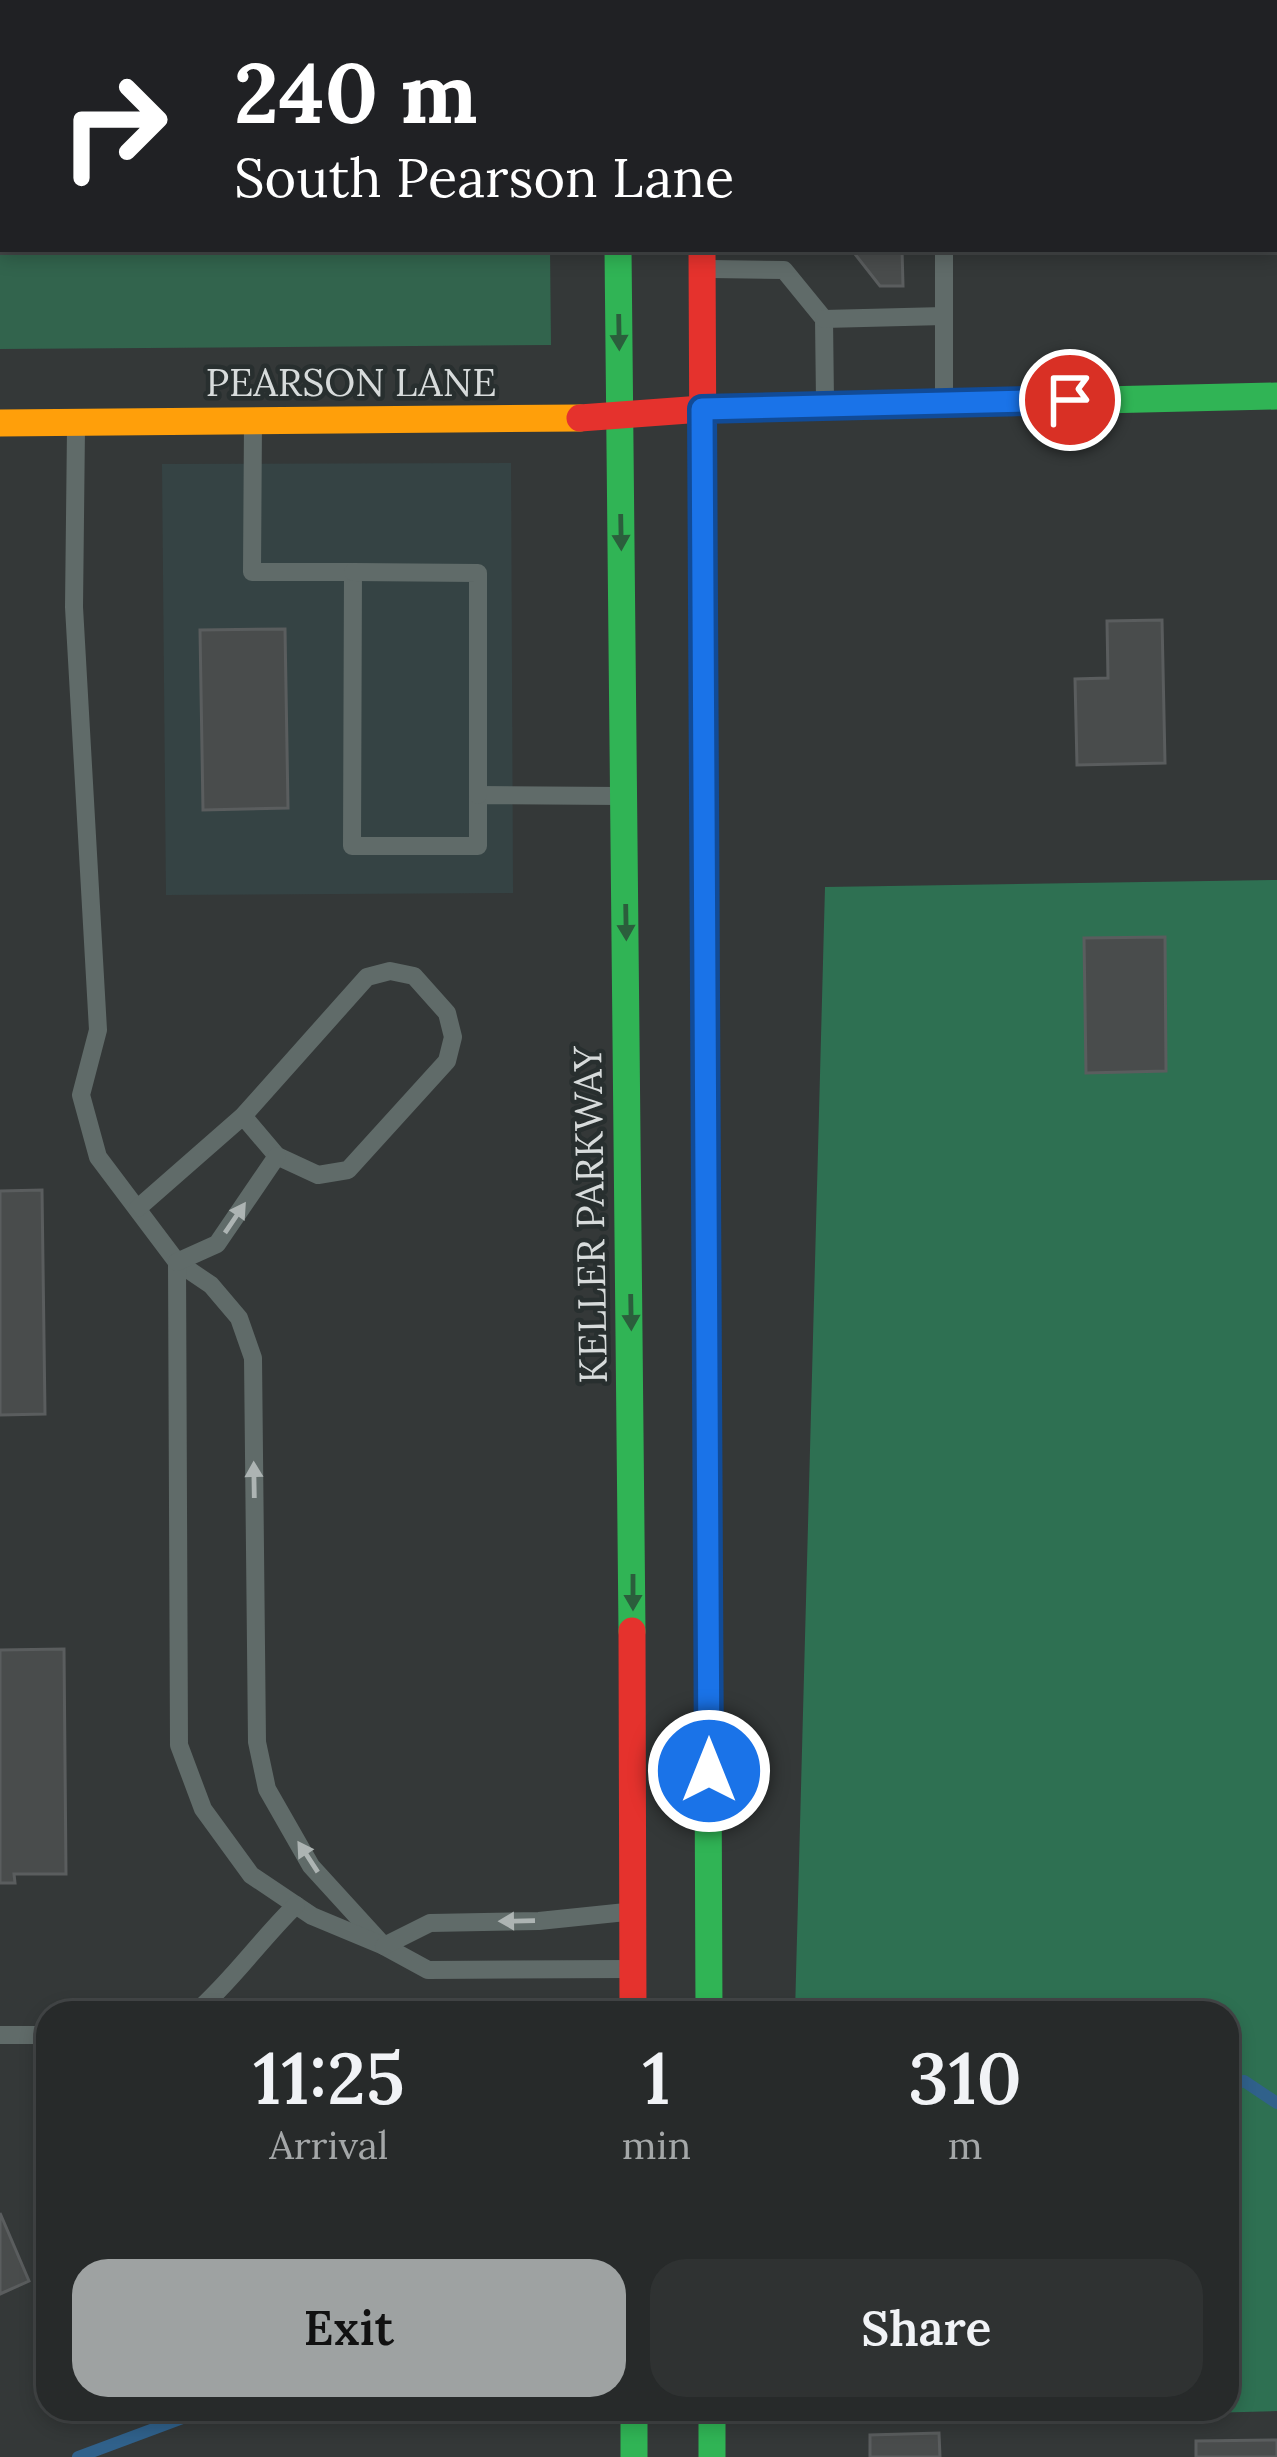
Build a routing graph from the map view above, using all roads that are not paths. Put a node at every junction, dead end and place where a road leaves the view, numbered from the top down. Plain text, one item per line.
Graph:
1 (618, 252) edge
2 (784, 252) edge
3 (944, 252) edge
4 (702, 259) edge
5 (784, 270) junction
6 (944, 316) junction
7 (824, 319) junction
8 (1277, 396) edge
9 (944, 404) junction
10 (825, 406) junction
11 (702, 409) junction
12 (620, 416) junction
13 (76, 422) junction
14 (253, 422) junction
15 (0, 423) edge
16 (353, 572) junction
17 (478, 795) junction
18 (624, 796) junction
19 (243, 1116) junction
20 (277, 1156) junction
21 (138, 1208) junction
22 (177, 1262) junction
23 (296, 1905) junction
24 (643, 1911) junction
25 (384, 1946) junction
26 (642, 1969) junction
27 (209, 2001) edge
28 (635, 2001) edge
29 (706, 2001) edge
30 (0, 2035) edge
31 (36, 2035) edge
32 (634, 2421) edge
33 (712, 2421) edge
34 (634, 2457) edge
35 (712, 2457) edge

1 -> 12 main road, KELLER PARKWAY
2 - 5 lane
3 - 6 lane
4 - 5 lane
4 - 11 main road
5 - 7 lane
6 - 7 lane
6 - 9 lane
7 - 10 lane
8 - 9 main road, PEARSON LANE
9 - 10 main road, PEARSON LANE
10 - 11 main road, PEARSON LANE
11 - 12 main road, PEARSON LANE
11 - 29 main road
12 - 14 main road, PEARSON LANE
12 -> 18 main road, KELLER PARKWAY
13 - 14 main road, PEARSON LANE
13 - 15 main road, PEARSON LANE
13 - 21 lane
14 - 16 lane
16 - 17 lane
16 - 17 lane
17 - 18 lane
18 -> 24 main road, KELLER PARKWAY
19 - 20 lane
19 - 20 lane
19 - 21 lane
22 -> 20 lane
21 - 22 lane
22 - 23 lane
25 -> 22 lane
23 - 25 lane
23 - 27 lane
24 -> 25 lane
24 - 26 main road, KELLER PARKWAY
25 - 26 lane
26 - 28 main road, KELLER PARKWAY
30 - 31 lane
32 - 34 main road
33 - 35 main road

